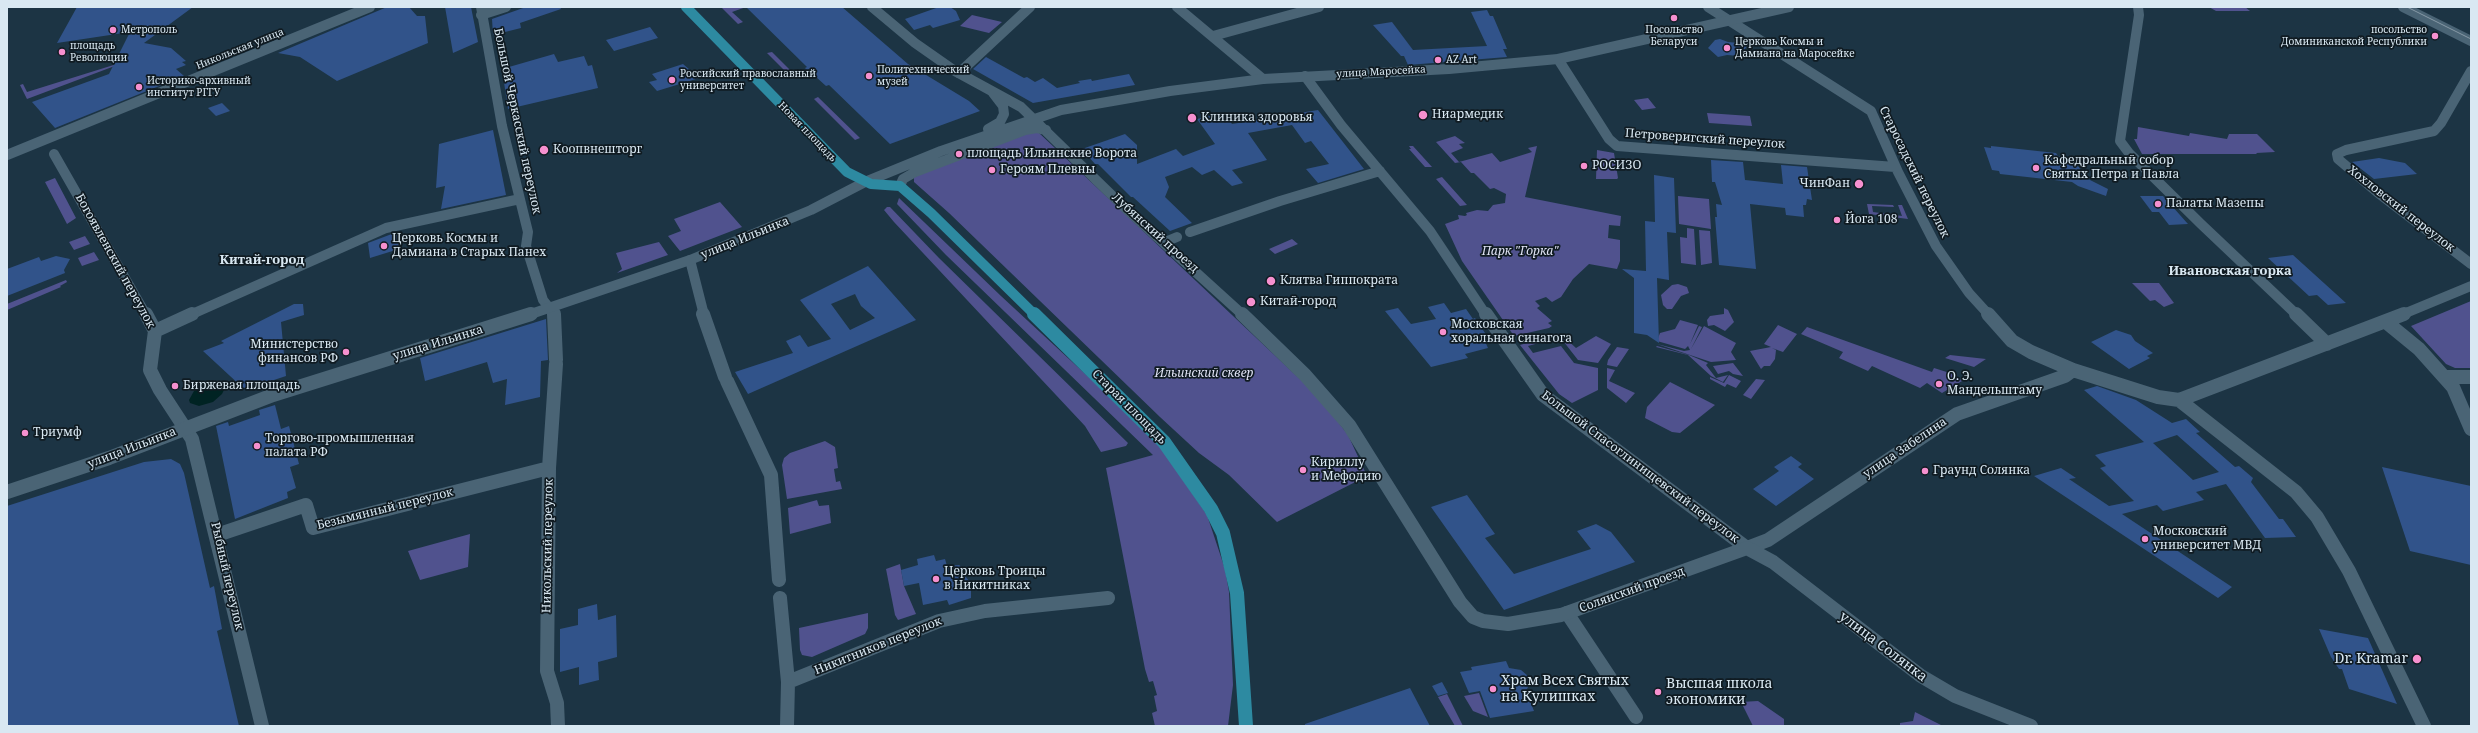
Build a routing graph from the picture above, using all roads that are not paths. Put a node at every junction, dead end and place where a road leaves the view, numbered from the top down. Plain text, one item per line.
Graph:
1 (367, 7) edge
2 (506, 7) edge
3 (686, 7) edge
4 (872, 7) edge
5 (1030, 7) edge
6 (1177, 7) edge
7 (1319, 7) edge
8 (1708, 7) edge
9 (1789, 7) edge
10 (2138, 7) edge
11 (2403, 7) edge
12 (481, 11) edge
13 (1729, 22) junction
14 (1213, 36) junction
15 (2471, 41) edge
16 (1558, 59) junction
17 (2471, 71) edge
18 (959, 73) junction
19 (1305, 76) junction
20 (1263, 78) junction
21 (985, 86) junction
22 (1033, 118) junction
23 (1046, 130) junction
24 (46, 139) junction
25 (941, 151) junction
26 (7, 155) edge
27 (1895, 167) junction
28 (1380, 171) junction
29 (865, 182) junction
30 (900, 186) junction
31 (520, 198) junction
32 (1190, 232) dead end
33 (1177, 237) dead end
34 (1165, 242) junction
35 (690, 260) junction
36 (2471, 264) edge
37 (2471, 286) edge
38 (548, 309) junction
39 (2386, 322) junction
40 (155, 332) junction
41 (2327, 344) junction
42 (2073, 370) junction
43 (2444, 377) junction
44 (2471, 377) edge
45 (2179, 400) junction
46 (186, 428) junction
47 (2471, 429) edge
48 (549, 468) junction
49 (7, 492) edge
50 (217, 535) junction
51 (1747, 548) junction
52 (779, 580) dead end
53 (780, 598) dead end
54 (1108, 598) dead end
55 (1567, 613) junction
56 (1516, 623) joint
57 (788, 682) junction
58 (1640, 723) edge
59 (262, 726) edge
60 (558, 726) edge
61 (787, 726) edge
62 (1246, 726) edge
63 (2031, 726) edge
64 (2424, 726) edge

1 - 24 street, Никольская улица
2 - 12 street
3 - 29 main road, Новая площадь
4 - 18 street, Лубянский проезд
5 - 18 street
6 - 14 street
7 - 14 street
8 - 13 street, Старосадский переулок
9 - 13 street, улица Маросейка
10 - 41 street
11 - 15 street
12 - 31 street, Большой Черкасский переулок
13 - 16 street, улица Маросейка
13 - 27 street, Старосадский переулок
14 - 20 street
16 - 19 street, улица Маросейка
16 - 27 street, Петроверигский переулок
17 - 36 street, Хохловский переулок
18 - 21 street, Лубянский проезд
19 - 20 street, улица Маросейка
19 - 28 street, Большой Спасоглинищевский переулок
20 - 22 street, улица Маросейка
21 - 22 street, Лубянский проезд
21 - 25 street
22 - 23 street, Лубянский проезд
22 - 25 street
23 - 30 street
23 - 34 street, Лубянский проезд
24 - 26 street, Никольская улица
24 - 40 street, Богоявленский переулок
25 - 29 street
27 - 42 street, Старосадский переулок
28 - 32 street
28 - 51 street, Большой Спасоглинищевский переулок
29 - 30 main road
29 - 35 street, улица Ильинка
30 - 62 main road, Старая площадь
31 - 38 street, Большой Черкасский переулок
31 - 40 street
33 - 34 street
34 - 56 street, Лубянский проезд
35 - 38 street, улица Ильинка
35 - 52 street
37 - 39 street
38 - 46 street, улица Ильинка
38 - 48 street, Никольский переулок
39 - 41 street
39 - 43 street
40 - 46 street, Богоявленский переулок
41 - 45 street
42 - 45 street, Старосадский переулок
42 - 51 street, улица Забелина
43 - 44 street
43 - 47 street
45 - 64 street
46 - 49 street, улица Ильинка
46 - 50 street, Рыбный переулок
48 - 50 street, Безымянный переулок
48 - 60 street, Никольский переулок
50 - 59 street, Рыбный переулок
51 - 55 street, Солянский проезд
51 - 63 street, улица Солянка
53 - 57 street
54 - 57 street, Никитников переулок
55 - 56 street, Солянский проезд
55 - 58 street
57 - 61 street

